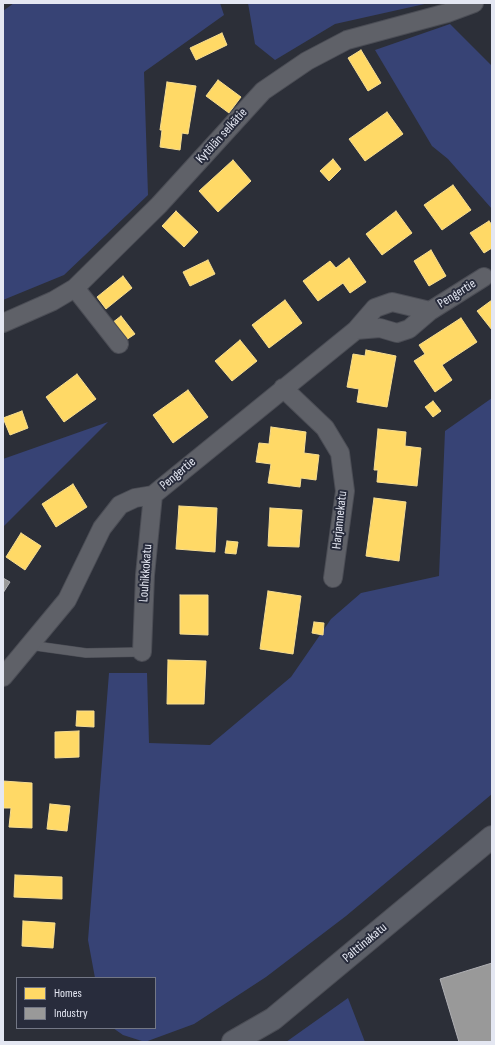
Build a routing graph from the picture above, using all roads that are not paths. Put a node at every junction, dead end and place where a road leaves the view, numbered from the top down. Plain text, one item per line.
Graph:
1 (474, 3) edge
2 (484, 277) dead end
3 (76, 288) junction
4 (430, 311) junction
5 (3, 323) edge
6 (356, 330) junction
7 (119, 344) dead end
8 (283, 388) junction
9 (153, 495) junction
10 (333, 578) dead end
11 (29, 645) junction
12 (142, 652) joint
13 (3, 677) edge
14 (492, 837) edge
15 (233, 1042) edge

1 - 3 street, Kytölän selkätie
2 - 4 street, Pengertie
3 - 5 street, Kytölän selkätie
3 - 7 street
4 - 6 street, Pengertie
4 - 6 street, Pengertie
6 - 8 street, Pengertie
8 - 9 street, Pengertie
8 - 10 street, Harjannekatu
9 - 11 street, Pengertie
9 - 12 street, Louhikkokatu
11 - 12 lane
11 - 13 street, Pengertie
14 - 15 street, Palttinakatu

